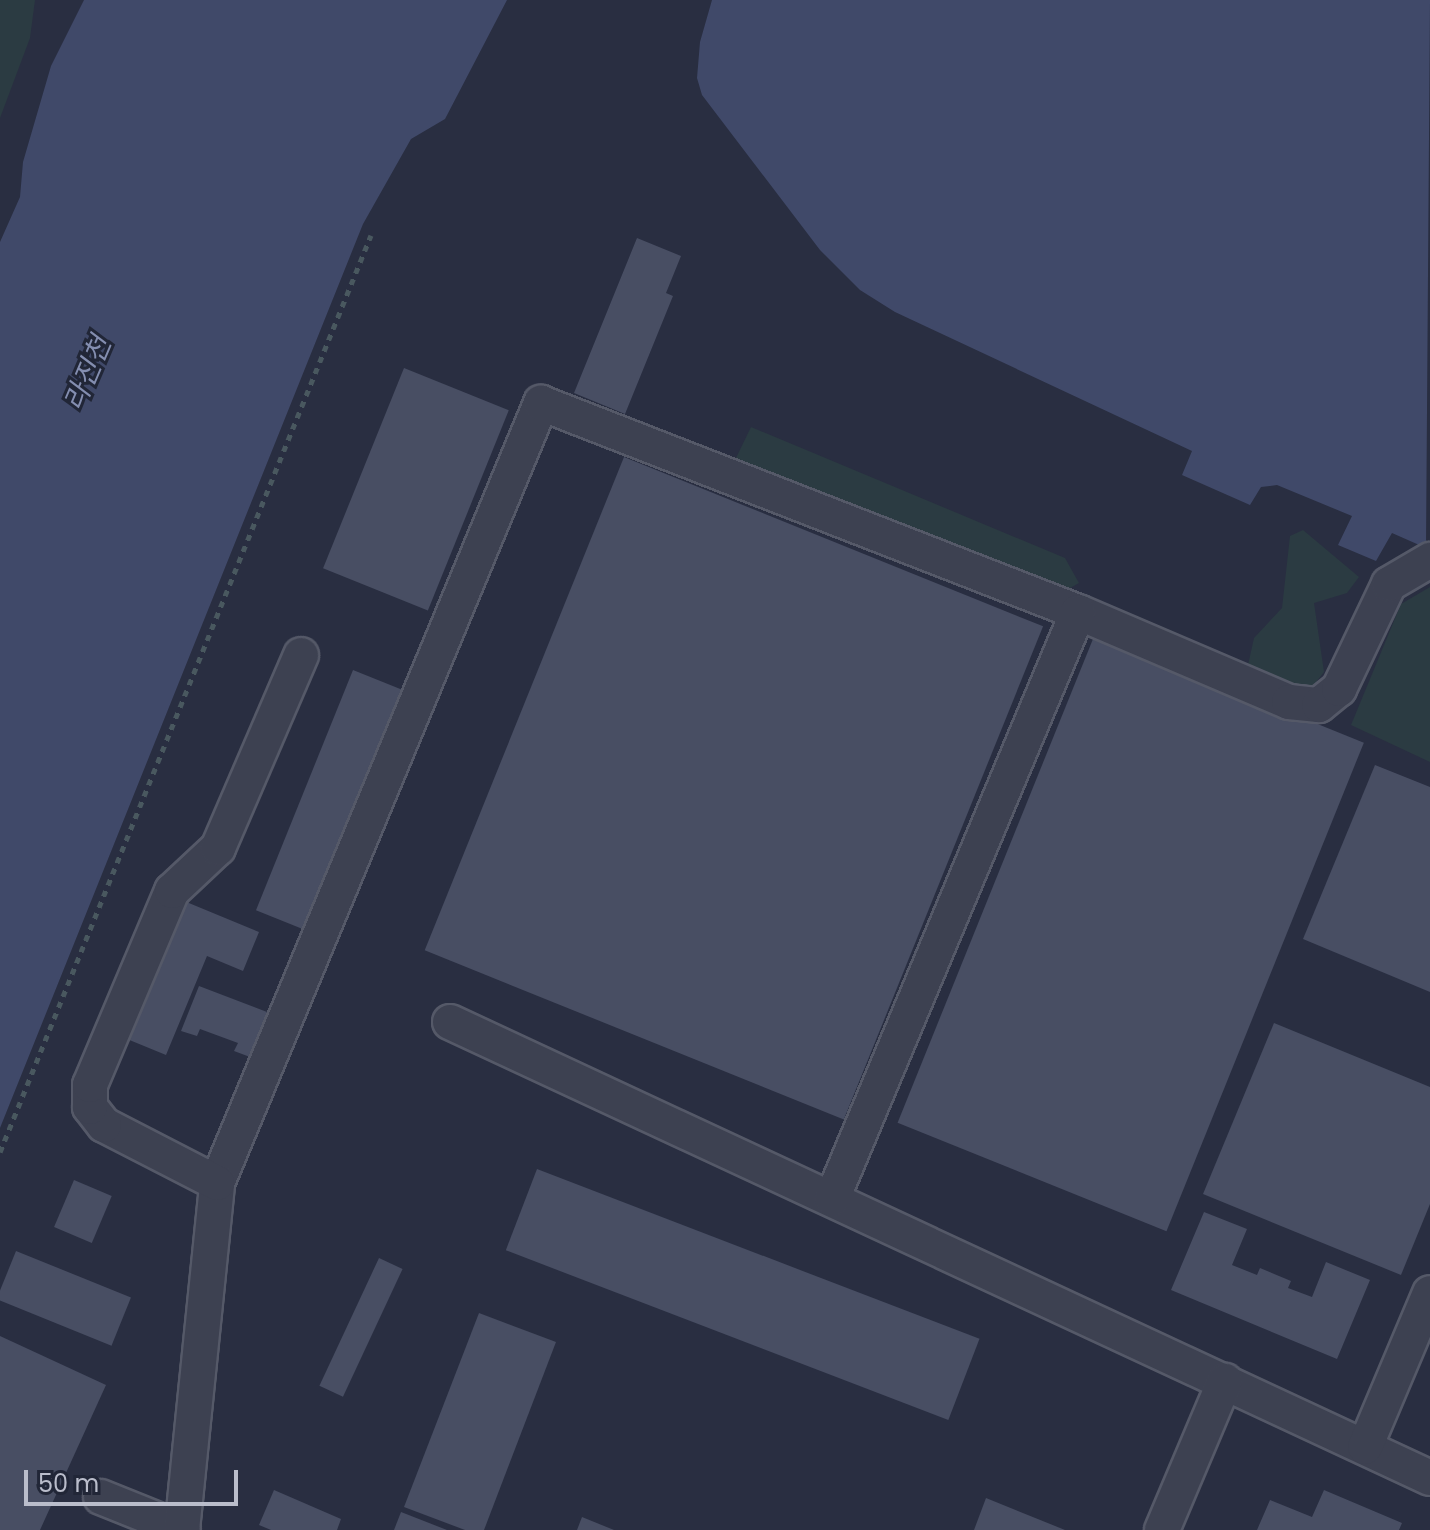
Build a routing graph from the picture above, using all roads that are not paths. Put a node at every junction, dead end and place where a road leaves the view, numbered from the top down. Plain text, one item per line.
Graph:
1 (1430, 560) edge
2 (1078, 612) junction
3 (301, 655) dead end
4 (450, 1022) dead end
5 (217, 1183) junction
6 (832, 1199) junction
7 (1430, 1293) edge
8 (1225, 1381) junction
9 (1365, 1447) junction
10 (1430, 1478) edge
11 (101, 1497) dead end
12 (183, 1530) edge
13 (1162, 1530) edge

1 - 2 lane
2 - 5 lane
2 - 6 lane
3 - 5 lane
4 - 6 lane
5 - 12 lane
6 - 8 lane
7 - 9 lane
8 - 9 lane
8 - 13 lane
9 - 10 lane
11 - 12 lane

